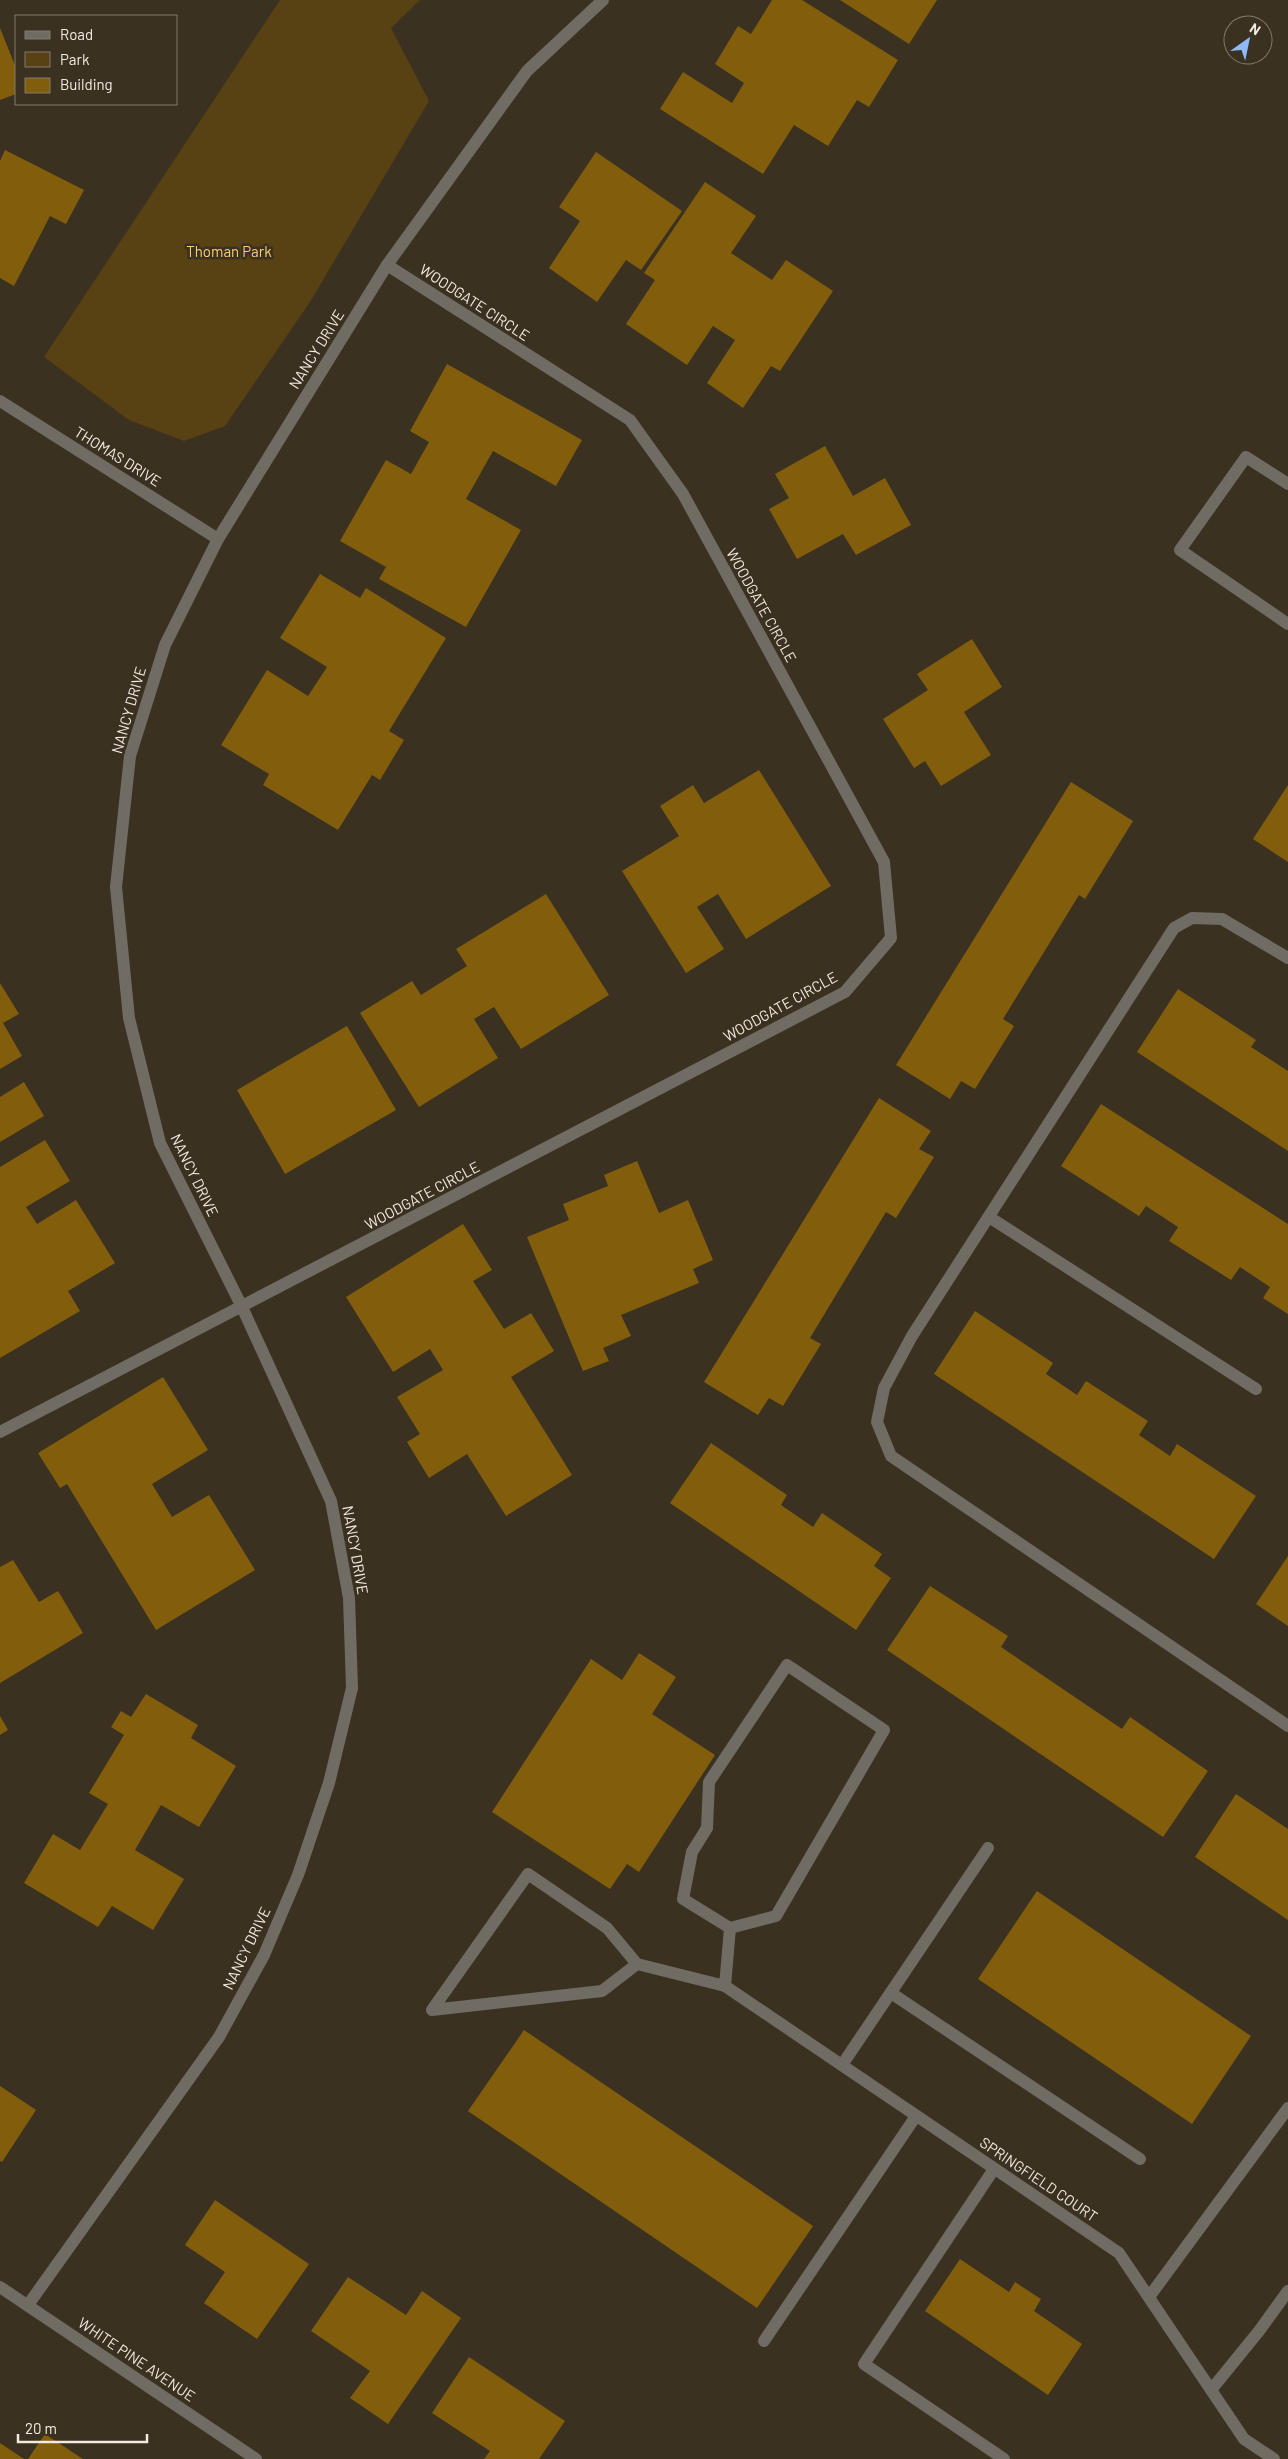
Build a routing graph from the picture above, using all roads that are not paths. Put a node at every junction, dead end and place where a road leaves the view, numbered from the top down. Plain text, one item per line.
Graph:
1 (603, 0) edge
2 (387, 265) junction
3 (0, 401) edge
4 (1288, 484) edge
5 (218, 539) junction
6 (1288, 624) edge
7 (1288, 958) edge
8 (990, 1217) junction
9 (242, 1307) junction
10 (1256, 1389) dead end
11 (0, 1432) edge
12 (1288, 1726) edge
13 (988, 1848) dead end
14 (730, 1928) junction
15 (638, 1964) junction
16 (725, 1986) junction
17 (891, 1993) junction
18 (842, 2065) junction
19 (1288, 2108) edge
20 (916, 2116) junction
21 (1140, 2159) dead end
22 (994, 2168) junction
23 (0, 2287) edge
24 (1288, 2291) edge
25 (1149, 2297) junction
26 (28, 2306) junction
27 (764, 2341) dead end
28 (1211, 2390) junction
29 (256, 2459) edge
30 (1004, 2459) edge
31 (1274, 2459) edge

1 - 2 street, NANCY DRIVE
2 - 5 street, NANCY DRIVE
2 - 9 street, WOODGATE CIRCLE
3 - 5 street, THOMAS DRIVE
4 - 6 street
5 - 9 street, NANCY DRIVE
7 - 8 street
8 - 10 street
8 - 12 street
9 - 11 street, WOODGATE CIRCLE
9 - 26 street, NANCY DRIVE
13 - 17 street
14 - 14 street
14 - 16 street
15 - 15 street
15 - 16 street, SPRINGFIELD COURT
16 - 18 street, SPRINGFIELD COURT
17 - 18 street
17 - 21 street
18 - 20 street, SPRINGFIELD COURT
19 - 25 street
20 - 22 street, SPRINGFIELD COURT
20 - 27 street
22 - 25 street, SPRINGFIELD COURT
22 - 30 street
23 - 26 street, WHITE PINE AVENUE
24 - 28 street
25 - 28 street, SPRINGFIELD COURT
26 - 29 street, WHITE PINE AVENUE
28 - 31 street, SPRINGFIELD COURT

